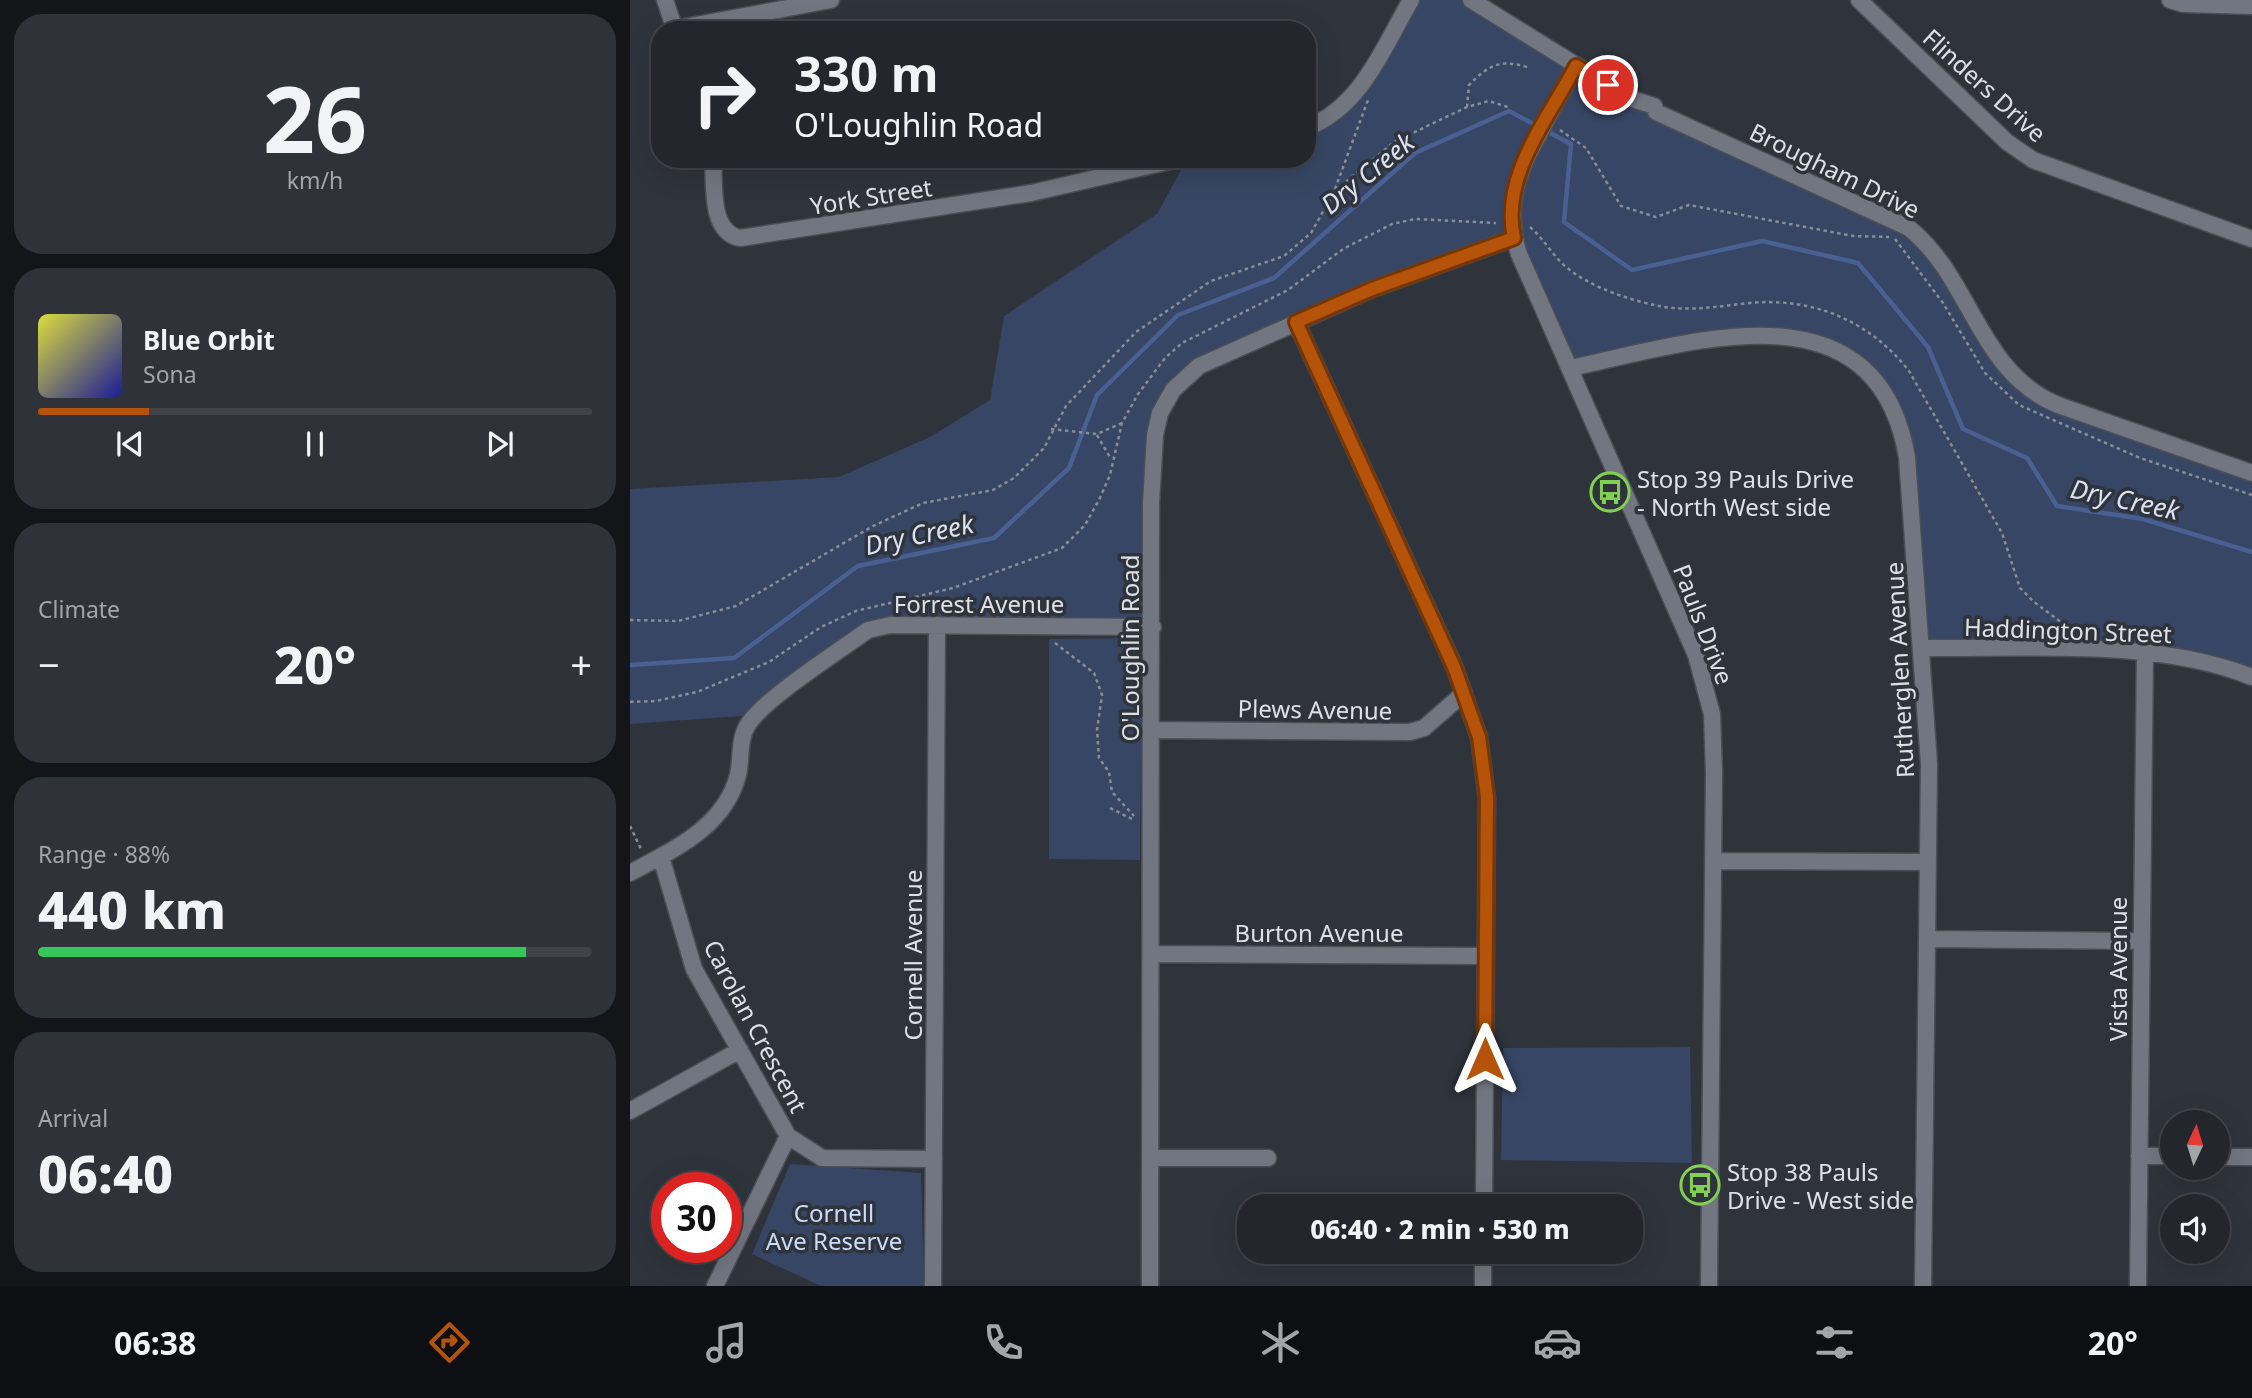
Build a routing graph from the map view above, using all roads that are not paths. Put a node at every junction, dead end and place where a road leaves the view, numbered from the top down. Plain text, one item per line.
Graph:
1 (665, 0) edge
2 (831, 0) edge
3 (1411, 0) edge
4 (1471, 0) edge
5 (2170, 0) edge
6 (1865, 2) edge
7 (2252, 6) edge
8 (672, 21) edge
9 (717, 21) edge
10 (1576, 66) junction
11 (1316, 123) edge
12 (714, 168) edge
13 (1140, 168) edge
14 (1513, 231) junction
15 (2252, 239) edge
16 (1296, 322) junction
17 (1570, 368) junction
18 (2252, 473) edge
19 (937, 625) junction
20 (1153, 627) junction
21 (1922, 648) junction
22 (2144, 653) junction
23 (2252, 677) edge
24 (1464, 693) junction
25 (1152, 730) junction
26 (654, 860) junction
27 (1713, 861) junction
28 (1928, 862) junction
29 (630, 873) edge
30 (1927, 939) junction
31 (2140, 940) junction
32 (1152, 954) junction
33 (1486, 956) junction
34 (740, 1050) junction
35 (630, 1111) edge
36 (789, 1136) junction
37 (2139, 1156) junction
38 (2160, 1156) edge
39 (2230, 1157) edge
40 (2252, 1157) edge
41 (1150, 1158) junction
42 (1268, 1158) dead end
43 (934, 1159) junction
44 (1484, 1194) edge
45 (1483, 1264) edge
46 (715, 1286) edge
47 (933, 1286) edge
48 (1150, 1286) edge
49 (1483, 1286) edge
50 (1709, 1286) edge
51 (1923, 1286) edge
52 (2138, 1286) edge

1 - 8 street
2 - 9 street
3 - 11 street
4 - 10 street, Brougham Drive
5 - 7 street
6 - 15 street, Flinders Drive
10 - 14 street, Pauls Drive, bridge
10 - 18 street, Brougham Drive
12 - 13 street, York Street
14 - 16 street, O'Loughlin Road
14 - 17 street, Pauls Drive
16 - 20 street, O'Loughlin Road
16 - 24 street
17 - 21 street, Rutherglen Avenue
17 - 27 street, Pauls Drive
19 - 20 street, Forrest Avenue
19 - 26 street, Forrest Avenue
19 - 43 street, Cornell Avenue
20 - 25 street, O'Loughlin Road
21 - 22 street, Haddington Street
21 - 28 street, Rutherglen Avenue
22 - 23 street, Haddington Street
22 - 31 street, Vista Avenue
24 - 25 street, Plews Avenue
24 - 33 street
25 - 32 street, O'Loughlin Road
26 - 29 street, Forrest Avenue
26 - 34 street, Carolan Crescent
27 - 28 street
27 - 50 street, Pauls Drive
28 - 30 street, Rutherglen Avenue
30 - 31 street
30 - 51 street, Rutherglen Avenue
31 - 37 street, Vista Avenue
32 - 33 street, Burton Avenue
32 - 41 street, O'Loughlin Road
33 - 44 street
34 - 35 street
34 - 36 street, Carolan Crescent
36 - 43 street
36 - 46 street, Carolan Crescent
37 - 38 street
37 - 52 street, Vista Avenue
39 - 40 street
41 - 42 street
41 - 48 street, O'Loughlin Road
43 - 47 street, Cornell Avenue
45 - 49 street

